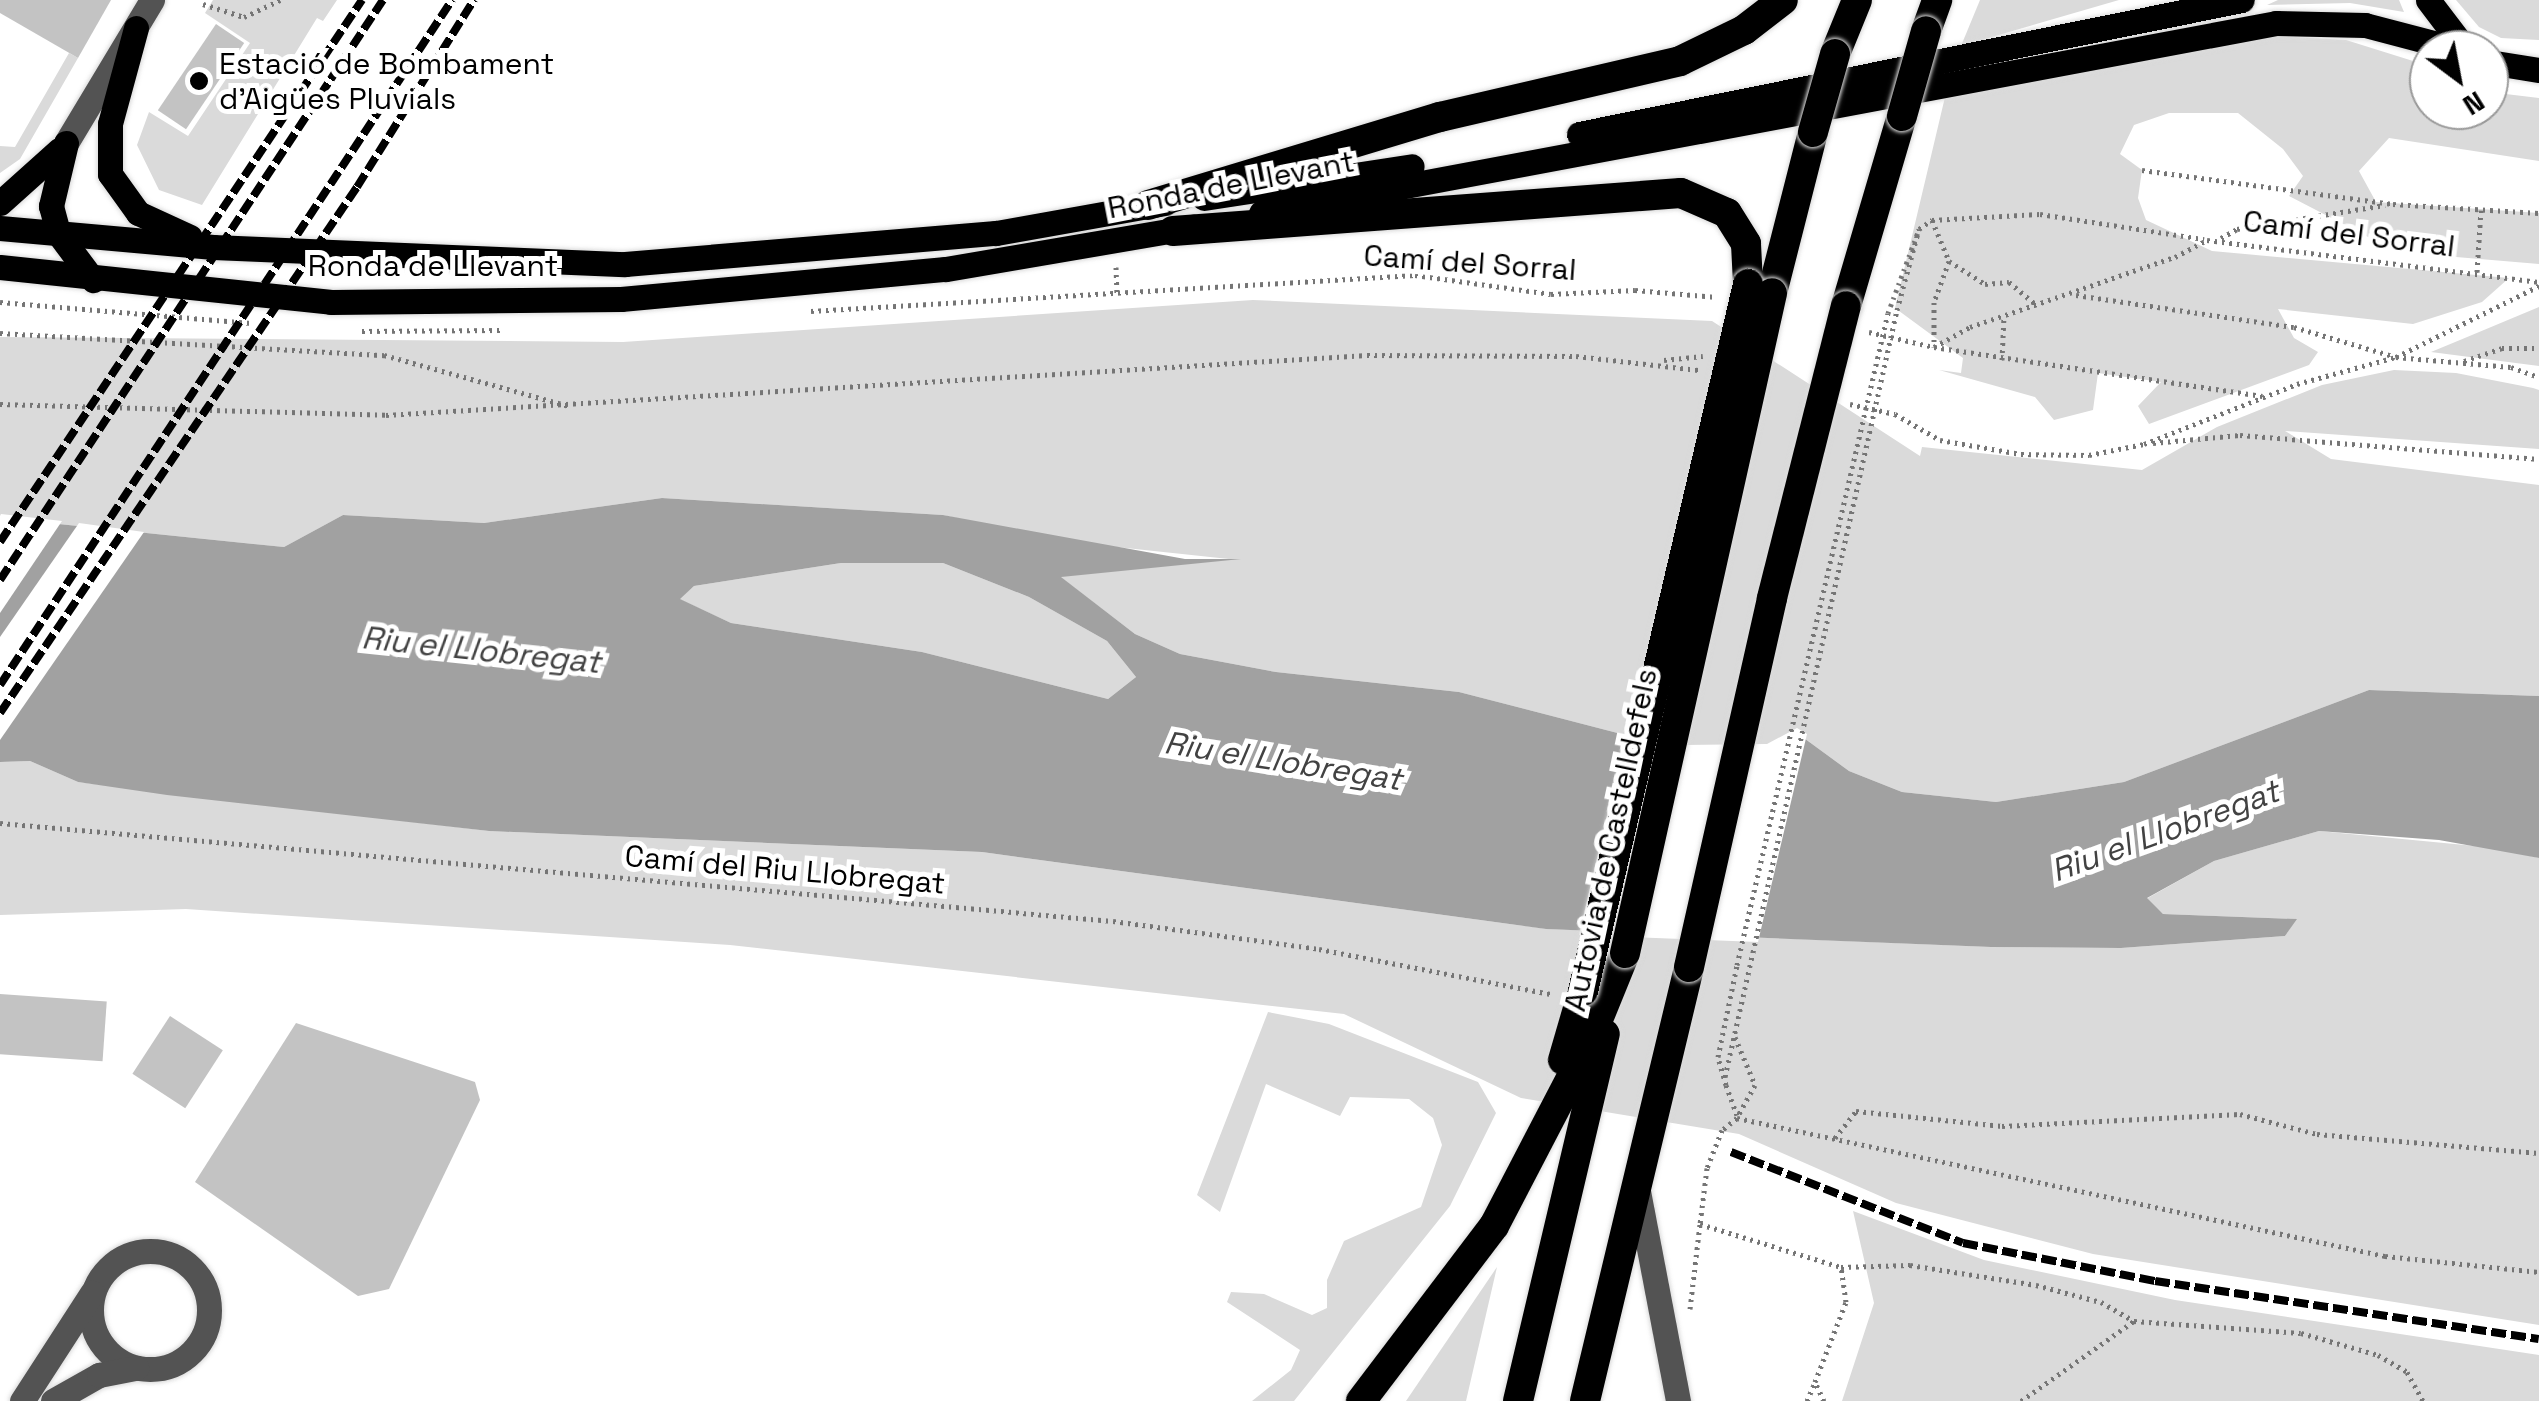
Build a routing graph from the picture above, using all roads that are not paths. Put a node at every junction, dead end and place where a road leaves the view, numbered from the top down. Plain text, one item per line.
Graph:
1 (152, 0) edge
2 (1783, 0) edge
3 (1857, 0) edge
4 (1937, 0) edge
5 (2242, 0) edge
6 (2428, 0) edge
7 (136, 28) junction
8 (2449, 30) edge
9 (2409, 36) edge
10 (2509, 65) edge
11 (2539, 70) edge
12 (66, 143) junction
13 (0, 203) edge
14 (1148, 205) junction
15 (0, 228) edge
16 (1172, 231) junction
17 (58, 233) junction
18 (214, 246) junction
19 (0, 267) edge
20 (93, 280) junction
21 (1748, 292) junction
22 (1624, 953) junction
23 (1548, 1116) junction
24 (1638, 1191) junction
25 (94, 1289) junction
26 (136, 1368) junction
27 (22, 1401) edge
28 (54, 1401) edge
29 (1361, 1401) edge
30 (1518, 1401) edge
31 (1585, 1401) edge
32 (1678, 1401) edge

1 - 7 street
2 - 14 highway
3 - 21 highway, bridge
4 - 24 highway, bridge
5 - 14 main road, Ronda de Llevant
6 - 8 main road, Ronda de Llevant
7 - 12 street
7 - 18 main road
9 - 16 main road, Ronda de Llevant
10 - 11 main road
12 - 13 main road
12 - 17 main road
14 - 18 main road, Ronda de Llevant
15 - 17 main road, Ronda de Llevant
16 - 20 main road, Ronda de Llevant
16 - 21 highway
17 - 18 main road, Ronda de Llevant
17 - 20 main road
19 - 20 main road, Ronda de Llevant
21 - 22 highway, Autovia de Castelldefels, bridge
21 - 23 highway, bridge
22 - 23 highway
22 - 30 highway, Autovia de Castelldefels
23 - 29 highway
24 - 31 highway
24 - 32 street
25 - 26 street
25 - 26 street
25 - 27 street
26 - 28 street

